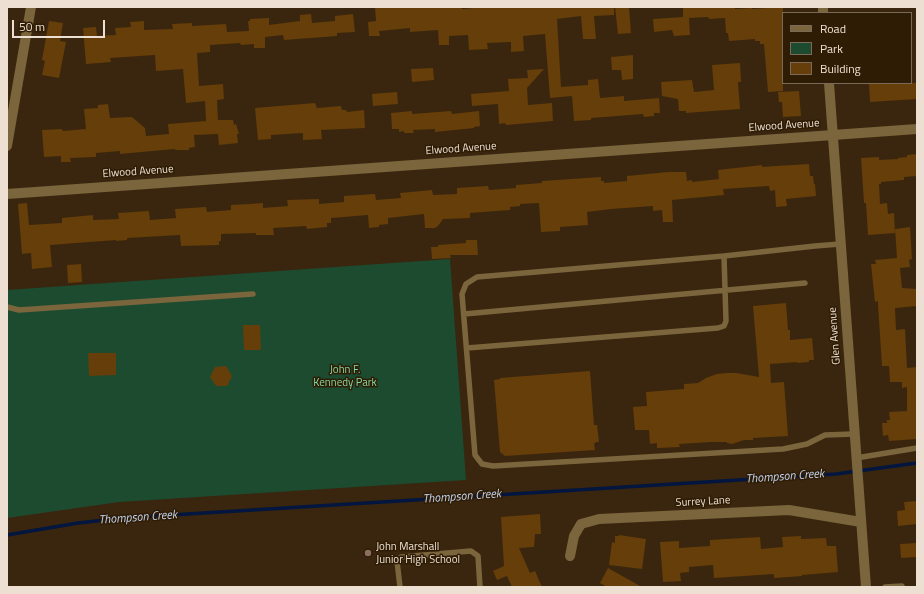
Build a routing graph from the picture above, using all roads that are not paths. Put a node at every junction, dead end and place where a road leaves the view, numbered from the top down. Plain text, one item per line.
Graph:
1 (31, 7) edge
2 (829, 84) edge
3 (917, 128) edge
4 (833, 135) junction
5 (7, 146) edge
6 (7, 194) edge
7 (840, 244) junction
8 (724, 256) junction
9 (805, 283) dead end
10 (725, 291) junction
11 (253, 294) dead end
12 (7, 307) edge
13 (464, 314) junction
14 (467, 348) junction
15 (854, 434) junction
16 (917, 448) edge
17 (856, 461) junction
18 (861, 522) junction
19 (570, 556) dead end
20 (400, 587) edge
21 (480, 587) edge
22 (866, 587) edge
23 (885, 587) edge
24 (902, 587) edge

1 - 5 street
2 - 4 street, Glen Avenue
3 - 4 street, Elwood Avenue
4 - 6 street, Elwood Avenue
4 - 7 street, Glen Avenue
7 - 8 lane
7 - 15 street, Glen Avenue
8 - 10 lane
8 - 13 lane
9 - 10 lane
10 - 13 lane
10 - 14 lane
11 - 12 lane
13 - 14 lane
14 - 15 lane
15 - 17 street, Glen Avenue
16 - 17 lane
17 - 18 street, Glen Avenue
18 - 19 street, Surrey Lane
18 - 22 street, Glen Avenue
20 - 21 lane
23 - 24 lane

